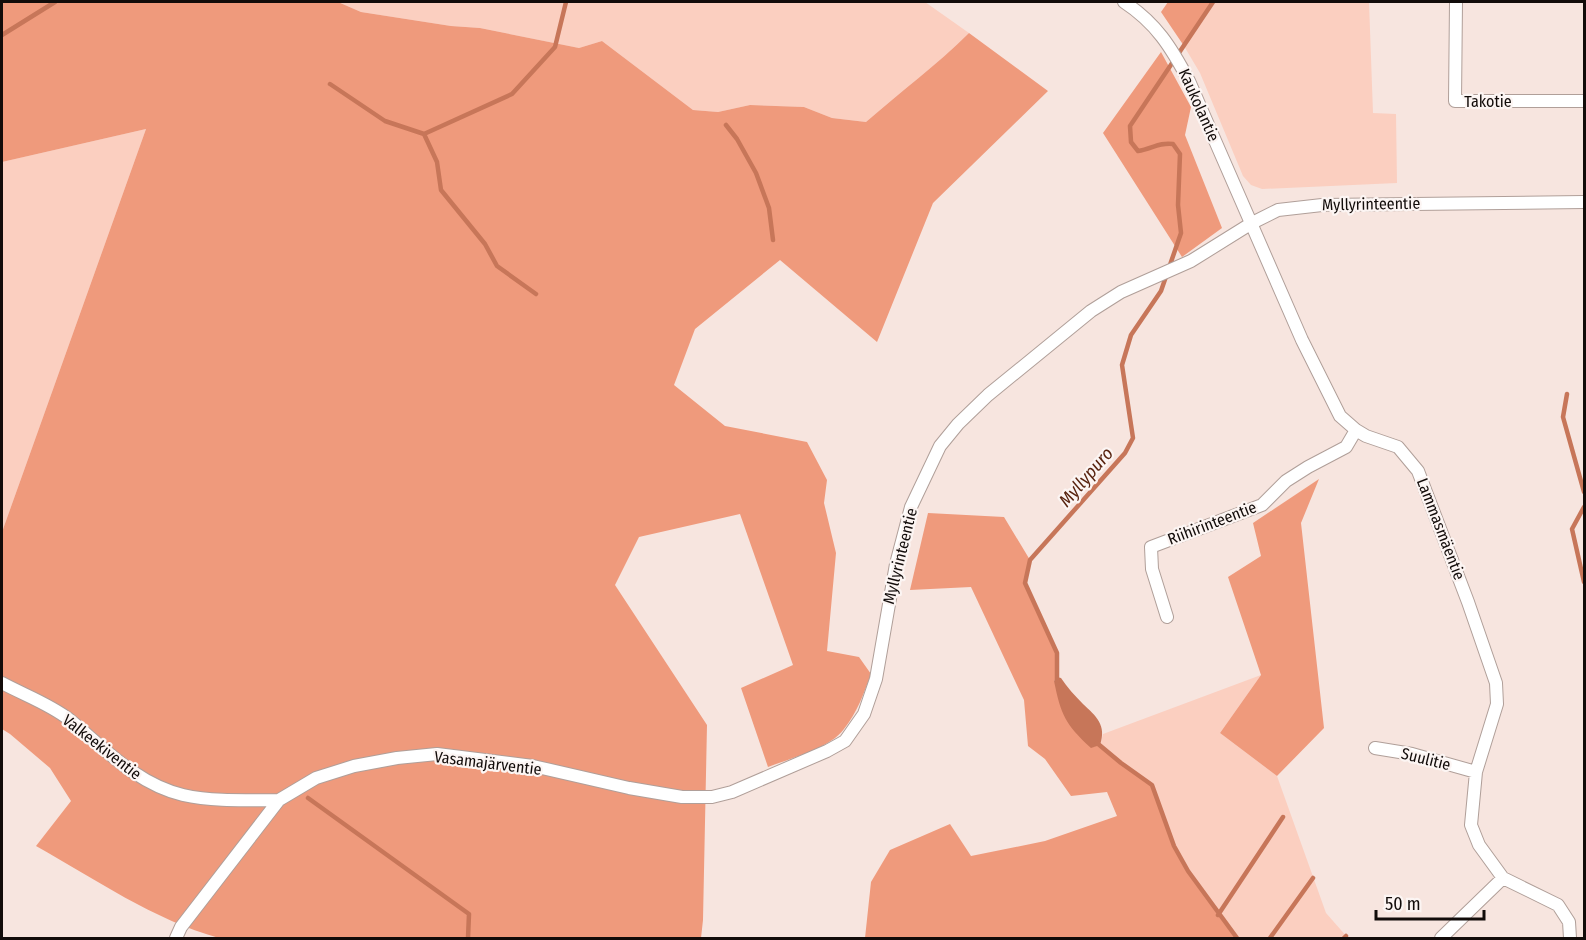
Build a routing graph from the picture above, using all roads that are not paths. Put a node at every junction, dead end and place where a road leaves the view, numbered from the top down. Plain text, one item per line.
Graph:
1 (1124, 2) edge
2 (1456, 2) edge
3 (1584, 101) edge
4 (1584, 202) edge
5 (1251, 223) junction
6 (1356, 430) junction
7 (1167, 617) dead end
8 (2, 683) edge
9 (1375, 748) dead end
10 (1476, 772) junction
11 (732, 792) joint
12 (279, 800) junction
13 (1503, 878) junction
14 (176, 939) edge
15 (1441, 939) edge
16 (1570, 939) edge

1 - 5 street, Kaukolantie
2 - 3 street, Takotie
4 - 5 street, Myllyrinteentie
5 - 6 street, Lammasmäentie
5 - 11 street, Myllyrinteentie
6 - 7 street, Riihirinteentie
6 - 10 street, Lammasmäentie
8 - 12 street, Valkeekiventie
9 - 10 street, Suulitie
10 - 13 street, Lammasmäentie
11 - 12 street, Vasamajärventie
12 - 14 street, Vasamajärventie
13 - 15 street
13 - 16 street

